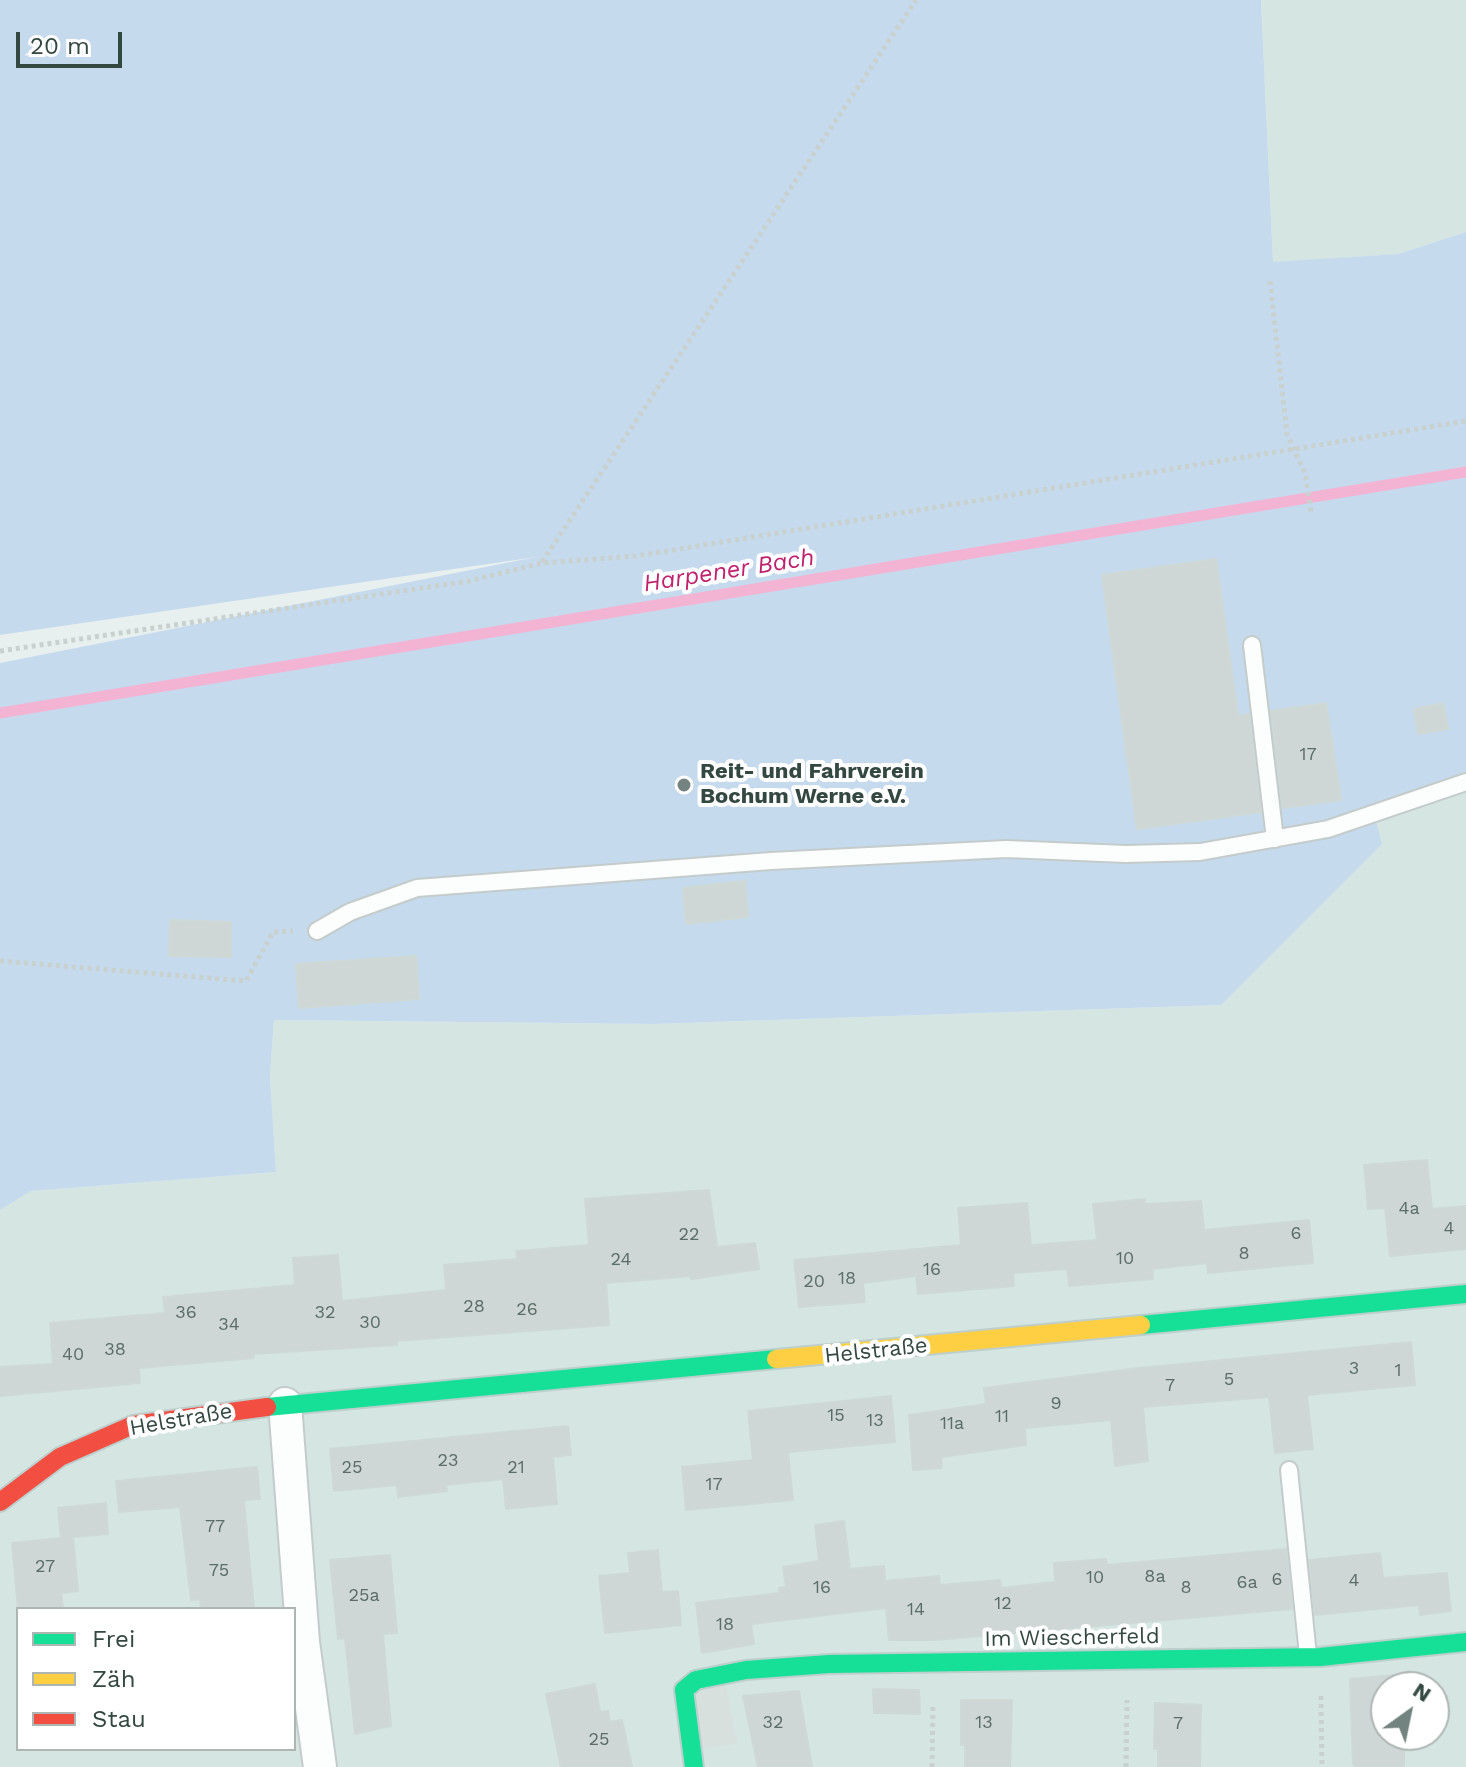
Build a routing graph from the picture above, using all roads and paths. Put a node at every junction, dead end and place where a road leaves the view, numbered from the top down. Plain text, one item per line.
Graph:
1 (916, 0) edge
2 (1270, 281) dead end
3 (1466, 421) edge
4 (1292, 447) junction
5 (1311, 512) dead end
6 (542, 563) junction
7 (1252, 645) dead end
8 (0, 651) edge
9 (1466, 782) edge
10 (1275, 839) junction
11 (317, 931) joint
12 (0, 961) edge
13 (1466, 1294) edge
14 (285, 1404) junction
15 (1289, 1470) dead end
16 (0, 1502) edge
17 (1466, 1642) edge
18 (1314, 1657) junction
19 (1128, 1661) junction
20 (934, 1665) junction
21 (320, 1767) edge
22 (694, 1767) edge
23 (932, 1767) edge
24 (1126, 1767) edge
25 (1322, 1767) edge

1 - 6 path
2 - 4 path
3 - 4 path
4 - 5 path
4 - 6 path
6 - 8 path
7 - 10 lane
9 - 10 lane
10 - 11 lane
11 - 12 path
13 - 14 street, Helstraße
14 - 16 street, Helstraße
14 - 21 street
15 - 18 lane
17 - 18 street, Im Wiescherfeld
18 - 19 street, Im Wiescherfeld
18 - 25 path
19 - 20 street, Im Wiescherfeld
19 - 24 path
20 - 22 street, Im Wiescherfeld
20 - 23 path

